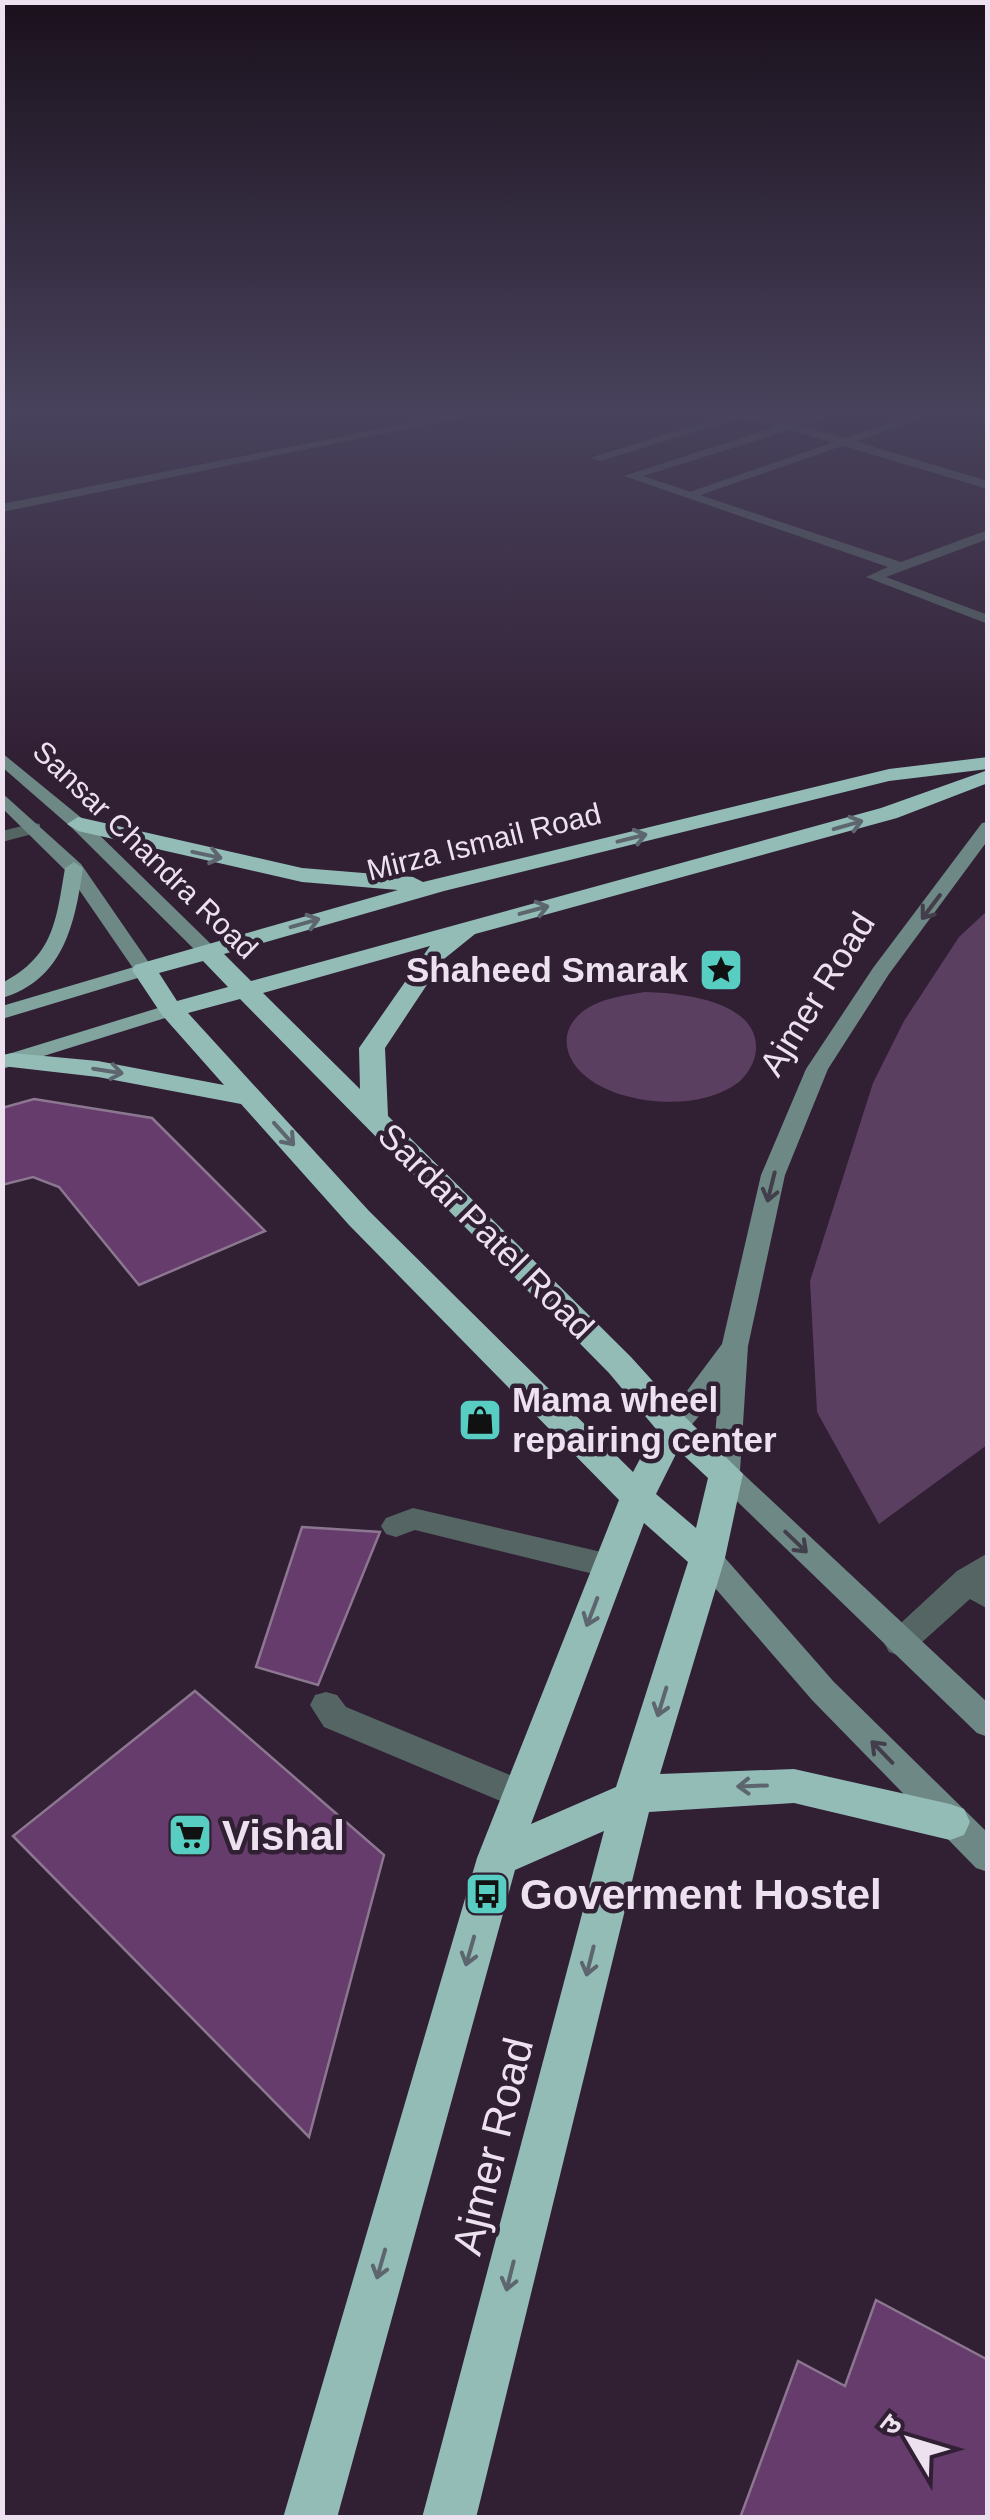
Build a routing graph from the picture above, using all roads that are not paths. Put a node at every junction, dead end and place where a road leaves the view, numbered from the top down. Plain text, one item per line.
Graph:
1 (786, 529) edge
2 (988, 534) edge
3 (900, 566) junction
4 (988, 620) edge
5 (2, 758) edge
6 (986, 770) edge
7 (2, 798) edge
8 (78, 824) junction
9 (34, 828) junction
10 (988, 828) edge
11 (2, 836) edge
12 (74, 868) junction
13 (436, 886) junction
14 (474, 926) junction
15 (206, 950) junction
16 (144, 970) junction
17 (243, 989) junction
18 (2, 992) edge
19 (171, 1010) junction
20 (2, 1014) edge
21 (7, 1062) edge
22 (252, 1098) junction
23 (374, 1118) junction
24 (734, 1346) junction
25 (674, 1428) junction
26 (726, 1474) junction
27 (637, 1498) junction
28 (396, 1526) dead end
29 (707, 1558) junction
30 (610, 1566) junction
31 (981, 1580) edge
32 (900, 1644) junction
33 (326, 1705) dead end
34 (988, 1723) edge
35 (522, 1795) junction
36 (632, 1799) junction
37 (950, 1822) junction
38 (988, 1857) edge
39 (498, 1858) junction
40 (310, 2518) edge
41 (448, 2518) edge

1 - 3 street
2 - 3 street
3 - 4 street
5 - 8 street, Sansar Chandra Road
13 -> 6 highway, Mirza Ismail Road
14 -> 6 highway, Mirza Ismail Road
7 - 9 street, Sansar Chandra Road
8 -> 13 highway
8 - 15 street, Sansar Chandra Road
9 - 11 street
9 - 12 street, Sansar Chandra Road
10 -> 24 street, Ajmer Road
12 - 16 street, Sansar Chandra Road
12 - 18 main road
15 -> 13 highway, Mirza Ismail Road
14 - 17 highway, Mirza Ismail Road
14 - 23 highway
15 - 16 highway, Mirza Ismail Road
15 - 17 highway, Sansar Chandra Road
16 - 19 highway, Sansar Chandra Road
16 - 20 main road, Mirza Ismail Road
17 - 19 highway, Mirza Ismail Road
17 - 23 highway, Sardar Patel Road
19 - 21 main road
19 - 22 highway
21 -> 22 highway
22 -> 27 highway
23 - 25 highway, Sardar Patel Road
24 - 25 street, Ajmer Road
24 - 26 street, Ajmer Road
25 - 26 highway, Sardar Patel Road
25 - 27 highway, Ajmer Road
26 - 29 highway, Ajmer Road
26 -> 32 street, Sardar Patel Road
27 - 29 highway
27 - 30 highway, Ajmer Road
28 - 30 street
29 -> 36 highway, Ajmer Road
37 -> 29 street
30 -> 35 highway, Ajmer Road
31 - 32 street
32 - 34 street, Sardar Patel Road
33 - 35 street
35 - 39 highway, Ajmer Road
37 -> 36 highway
36 - 39 highway
36 -> 41 highway, Ajmer Road
37 - 38 street
39 -> 40 highway, Ajmer Road

